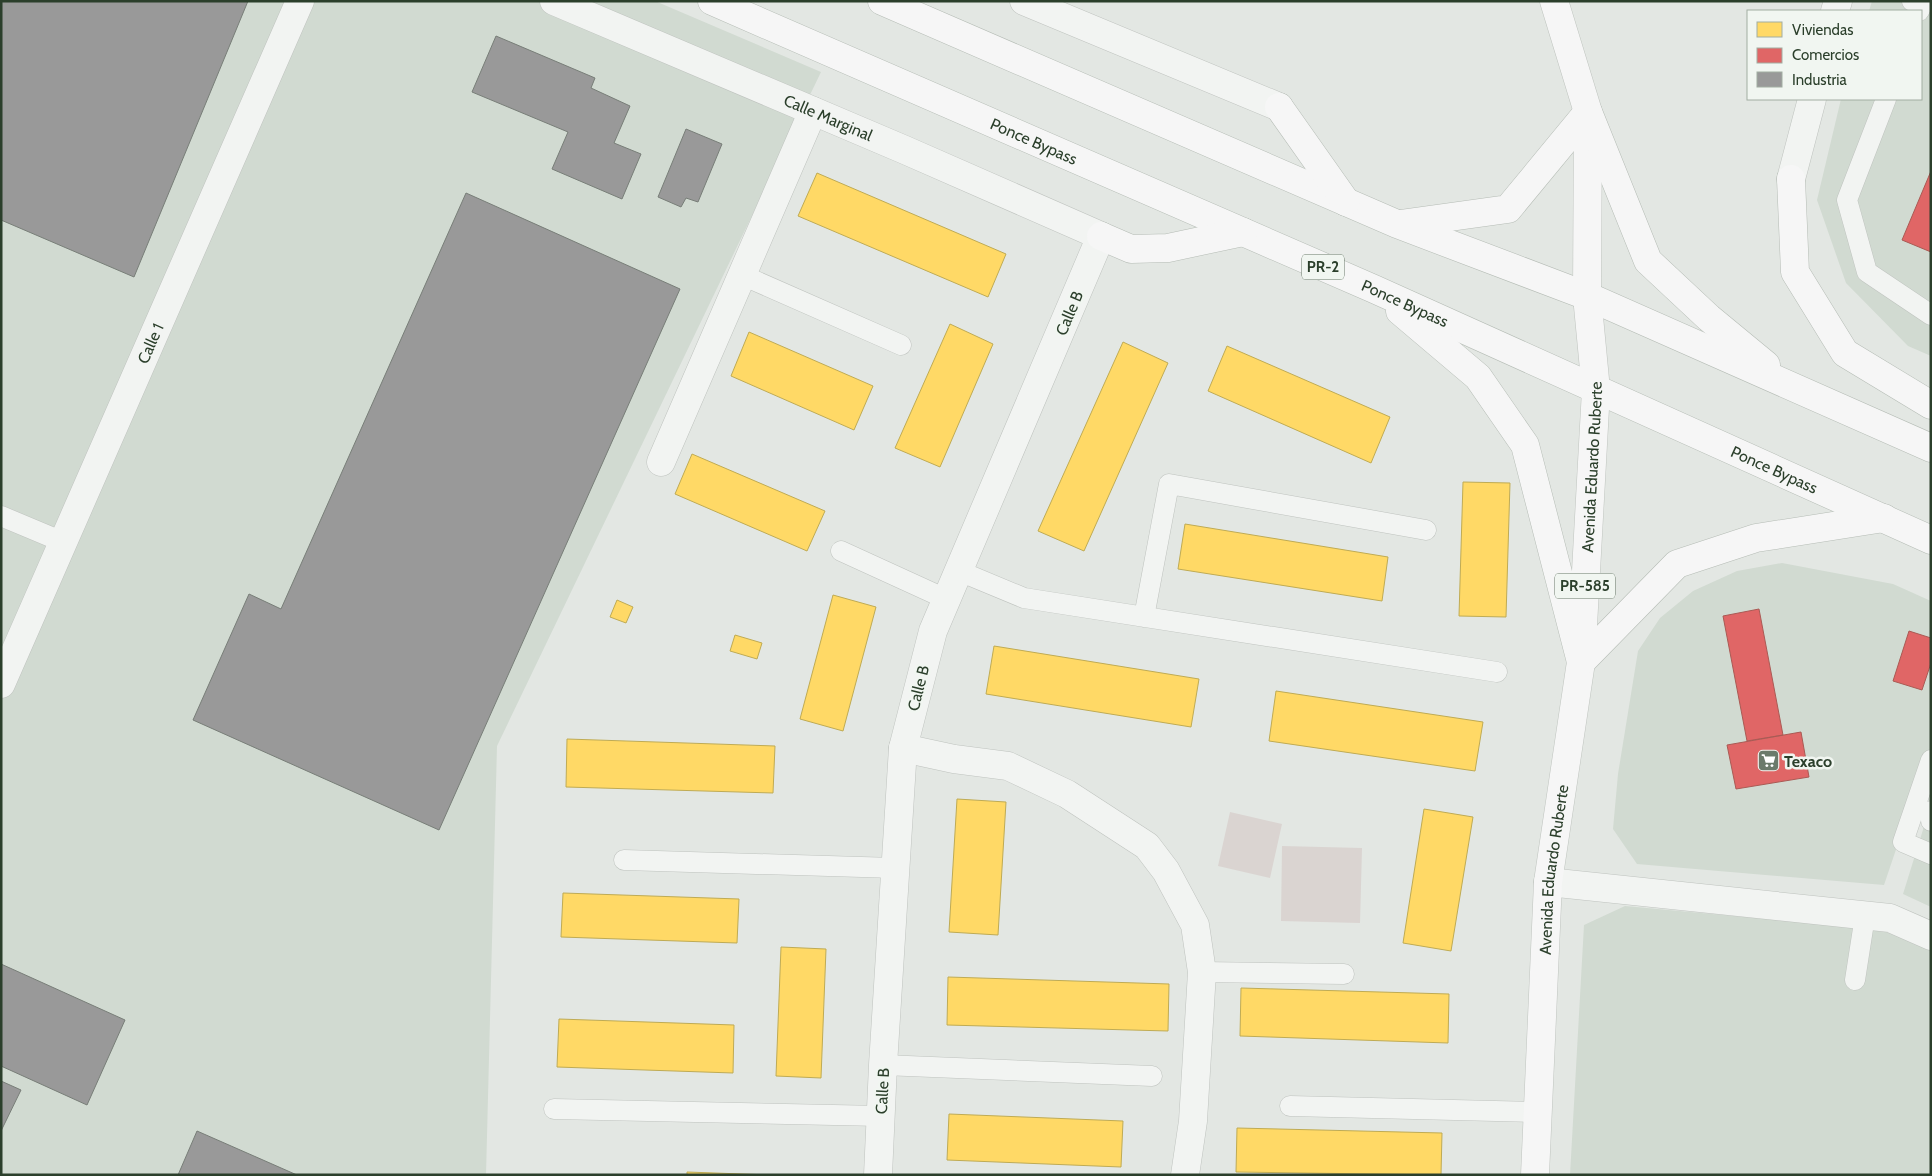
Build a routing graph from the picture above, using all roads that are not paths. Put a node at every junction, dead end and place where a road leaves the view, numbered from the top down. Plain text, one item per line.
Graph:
1 (300, 1) edge
2 (554, 1) edge
3 (712, 1) edge
4 (882, 1) edge
5 (1024, 1) edge
6 (1554, 1) edge
7 (1912, 1) edge
8 (1920, 10) edge
9 (1812, 100) edge
10 (1886, 100) edge
11 (1279, 108) joint
12 (813, 111) junction
13 (1588, 112) junction
14 (1791, 179) joint
15 (1346, 202) junction
16 (1397, 224) junction
17 (1243, 232) junction
18 (1102, 236) junction
19 (742, 275) junction
20 (1374, 289) junction
21 (1587, 296) junction
22 (1931, 315) edge
23 (901, 345) dead end
24 (1794, 388) junction
25 (1596, 390) junction
26 (1931, 405) edge
27 (1931, 448) edge
28 (662, 462) dead end
29 (1, 516) edge
30 (1884, 518) junction
31 (1426, 530) dead end
32 (1931, 540) edge
33 (63, 542) junction
34 (841, 551) dead end
35 (959, 571) junction
36 (946, 599) junction
37 (1144, 618) junction
38 (1581, 662) junction
39 (1497, 672) dead end
40 (1, 684) edge
41 (903, 748) junction
42 (1931, 760) edge
43 (1931, 812) edge
44 (1931, 821) edge
45 (1931, 854) edge
46 (624, 860) dead end
47 (895, 868) junction
48 (1548, 882) junction
49 (1865, 916) junction
50 (1931, 936) edge
51 (1202, 972) junction
52 (1344, 974) dead end
53 (1855, 980) dead end
54 (883, 1065) junction
55 (1152, 1076) dead end
56 (1290, 1106) dead end
57 (554, 1108) dead end
58 (1538, 1112) junction
59 (881, 1116) junction
60 (878, 1175) edge
61 (1185, 1175) edge
62 (1535, 1175) edge

1 - 33 street, Calle 1
2 - 12 street, Calle Marginal
3 - 17 main road, Ponce Bypass / PR-2
4 - 15 main road
5 - 11 street
6 - 13 main road, Avenida Eduardo Ruberte / PR-585
7 - 8 lane
9 - 14 street
10 - 22 lane
11 - 15 main road
12 - 18 street, Calle Marginal
12 - 19 street
13 - 16 main road
13 - 21 main road, Avenida Eduardo Ruberte / PR-585
13 - 24 main road
14 - 26 main road
15 - 16 main road
16 - 21 main road
17 - 18 main road
17 - 20 main road, Ponce Bypass / PR-2
18 - 35 street, Calle B
19 - 23 lane
19 - 28 street
20 - 25 main road, Ponce Bypass / PR-2
20 - 38 main road
21 - 24 main road
21 - 25 main road, Avenida Eduardo Ruberte / PR-585
24 - 27 main road
25 - 30 main road, Ponce Bypass / PR-2
25 - 38 main road, Avenida Eduardo Ruberte / PR-585
29 - 33 lane
30 - 32 main road, Ponce Bypass / PR-2
30 - 38 main road
31 - 37 lane
33 - 40 street, Calle 1
34 - 36 lane
35 - 36 street, Calle B
35 - 37 lane
36 - 41 street, Calle B
37 - 39 lane
38 - 48 main road, Avenida Eduardo Ruberte / PR-585
41 - 47 street, Calle B
41 - 51 street
42 - 45 lane
43 - 44 lane
46 - 47 lane
47 - 54 street, Calle B
48 - 49 street
48 - 58 main road, Avenida Eduardo Ruberte / PR-585
49 - 50 street
49 - 53 lane
51 - 52 lane
51 - 61 street
54 - 55 lane
54 - 59 street, Calle B
56 - 58 lane
57 - 59 lane
58 - 62 main road, Avenida Eduardo Ruberte / PR-585
59 - 60 street, Calle B

